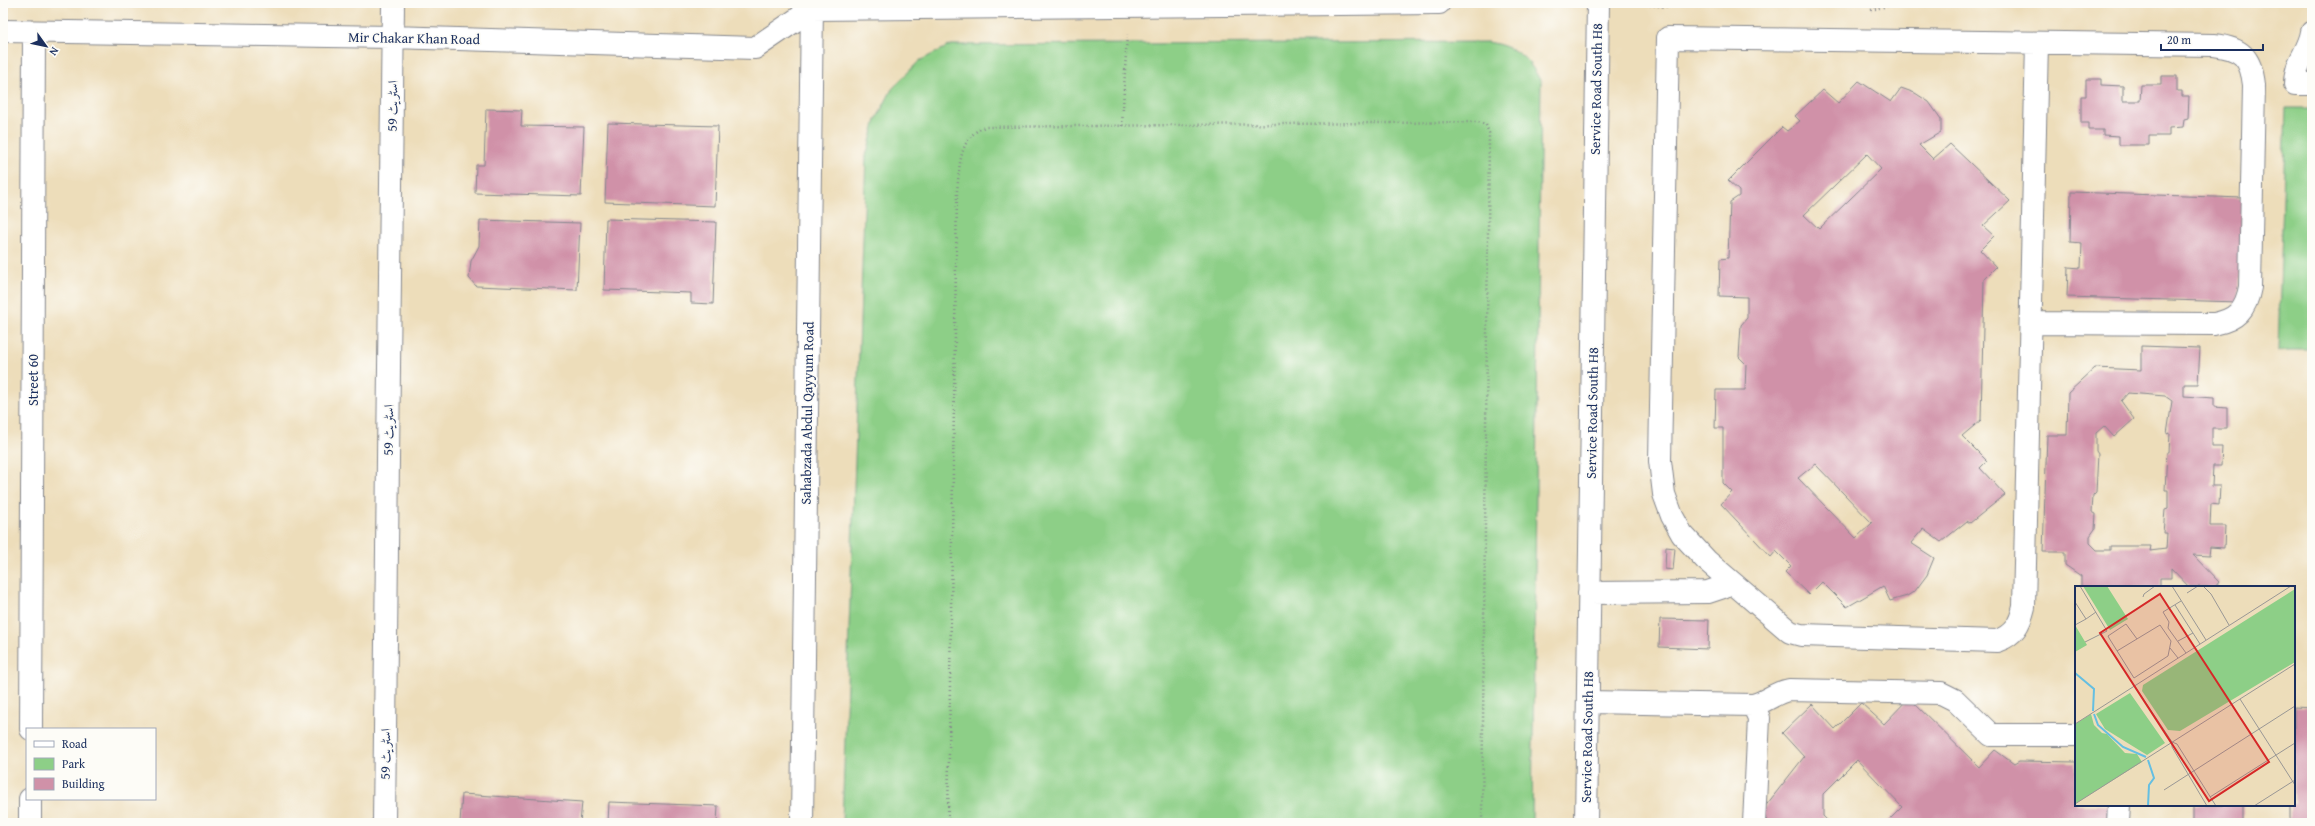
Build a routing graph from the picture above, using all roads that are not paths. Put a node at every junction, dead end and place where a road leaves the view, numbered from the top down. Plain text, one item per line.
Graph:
1 (393, 3) edge
2 (1439, 3) edge
3 (1598, 3) edge
4 (809, 5) edge
5 (3, 31) edge
6 (34, 32) junction
7 (2312, 32) edge
8 (392, 37) junction
9 (2037, 43) junction
10 (2312, 84) edge
11 (2031, 323) junction
12 (1728, 580) junction
13 (1589, 593) junction
14 (1588, 702) junction
15 (1753, 705) junction
16 (31, 728) edge
17 (2075, 736) edge
18 (30, 800) edge
19 (2119, 806) edge
20 (30, 823) edge
21 (384, 823) edge
22 (802, 823) edge
23 (1586, 823) edge
24 (1754, 823) edge
25 (2118, 823) edge

1 - 8 street, اسٹریٹ 59
2 - 4 street
3 - 13 street, Service Road South H8
4 - 8 street, Mir Chakar Khan Road
4 - 22 street, Sahabzada Abdul Qayyum Road
5 - 6 street, Mir Chakar Khan Road
6 - 8 street, Mir Chakar Khan Road
6 - 16 street, Street 60
7 - 10 street
8 - 21 street, اسٹریٹ 59
9 - 11 street
9 - 11 street
9 - 12 street
11 - 12 street
12 - 13 street
13 - 14 street, Service Road South H8
14 - 15 street
14 - 23 street, Service Road South H8
15 - 17 street
15 - 24 street
18 - 20 street
19 - 25 street

